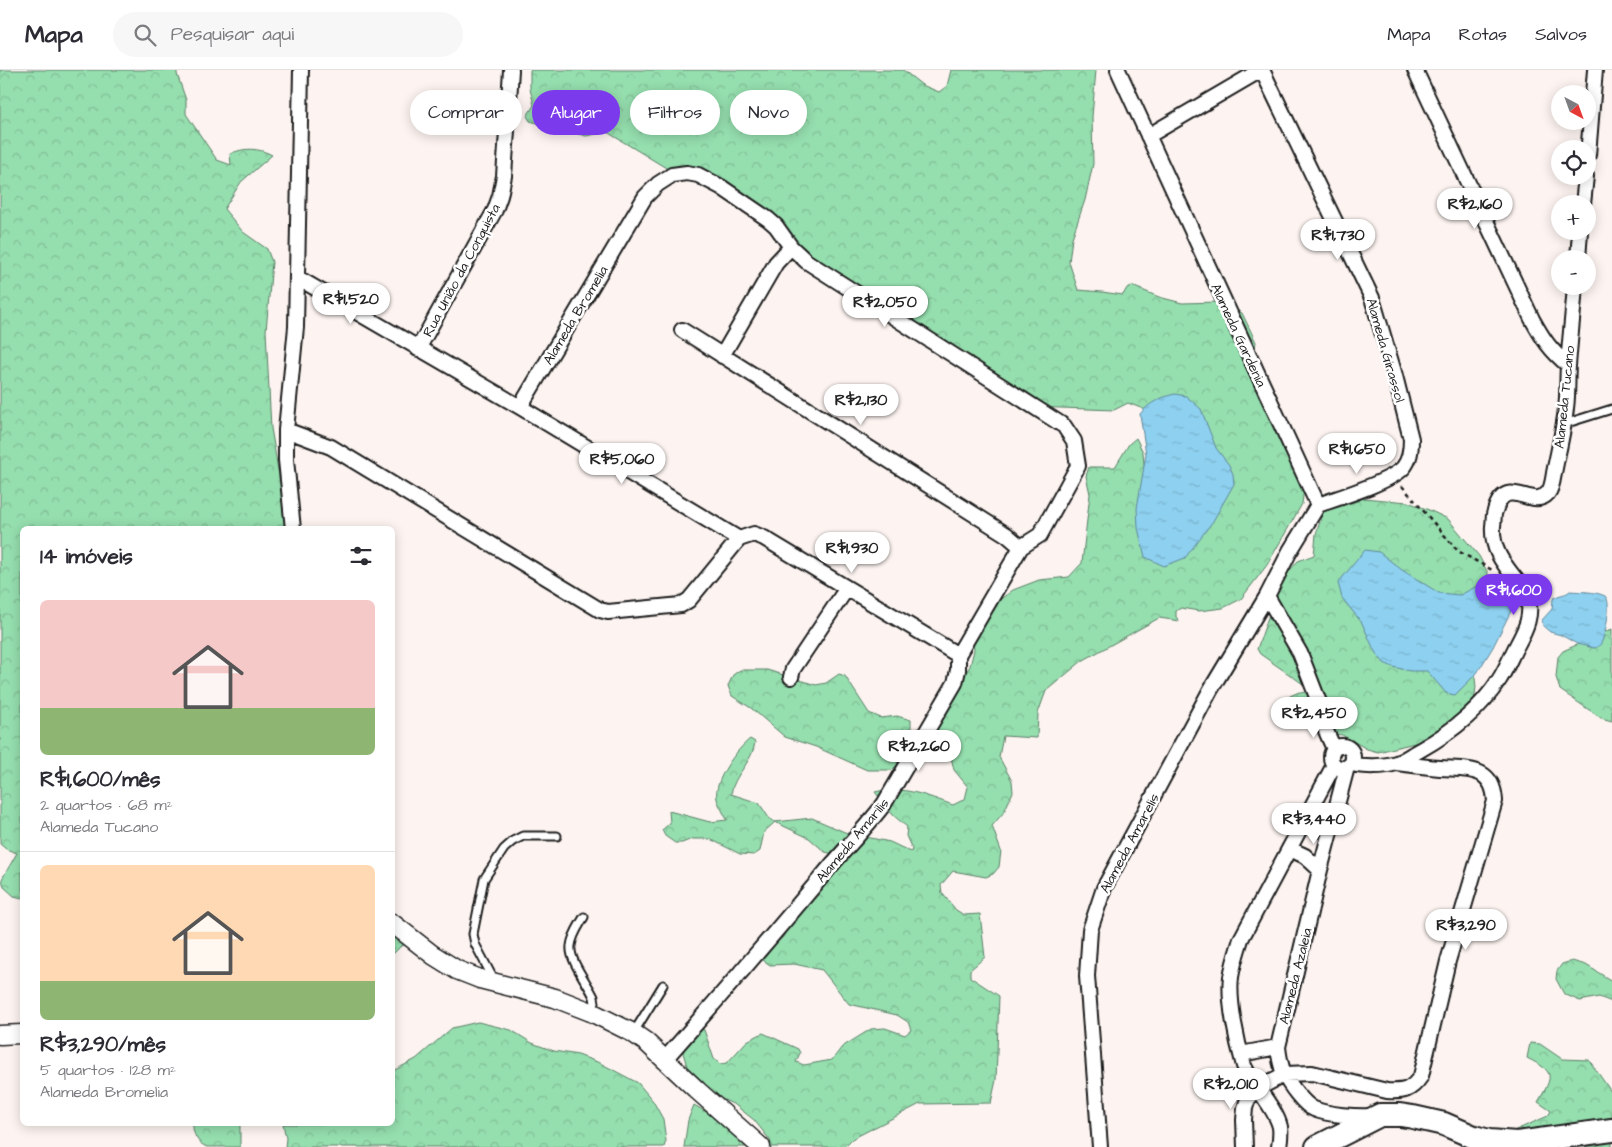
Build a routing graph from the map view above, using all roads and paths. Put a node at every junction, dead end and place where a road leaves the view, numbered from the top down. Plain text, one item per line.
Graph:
1 (301, 70) edge
2 (511, 70) edge
3 (1118, 70) edge
4 (1261, 70) edge
5 (1415, 70) edge
6 (1595, 70) edge
7 (1148, 136) junction
8 (1589, 140) edge
9 (791, 247) junction
10 (298, 278) junction
11 (1574, 295) edge
12 (682, 330) dead end
13 (418, 349) junction
14 (722, 356) junction
15 (1568, 365) junction
16 (520, 407) junction
17 (1612, 409) edge
18 (1564, 424) junction
19 (286, 430) junction
20 (1074, 441) joint
21 (1393, 475) junction
22 (1318, 505) junction
23 (293, 526) edge
24 (739, 538) junction
25 (1021, 547) junction
26 (1498, 573) dead end
27 (847, 588) junction
28 (1267, 596) junction
29 (958, 655) junction
30 (791, 677) dead end
31 (1344, 757) junction
32 (1396, 764) junction
33 (557, 836) dead end
34 (1290, 849) junction
35 (1320, 870) junction
36 (584, 916) dead end
37 (395, 925) edge
38 (495, 983) junction
39 (663, 985) dead end
40 (591, 1012) junction
41 (634, 1033) junction
42 (20, 1034) edge
43 (0, 1035) edge
44 (1278, 1047) junction
45 (1240, 1054) junction
46 (666, 1060) junction
47 (1285, 1074) junction
48 (1257, 1089) junction
49 (1380, 1115) junction
50 (1612, 1130) edge
51 (761, 1147) edge
52 (1100, 1147) edge
53 (1245, 1147) edge
54 (1279, 1147) edge
55 (1317, 1147) edge

1 - 10 street
2 - 13 street, Rua União da Conquista
3 - 7 street, Alameda Gardenia
4 - 7 street
4 - 21 street, Alameda Girassol
5 - 15 street
6 - 8 street
7 - 22 street, Alameda Gardenia
9 - 14 street
9 - 16 street, Alameda Bromelia
9 - 20 street, Alameda Bromelia
10 - 13 street
10 - 19 street
11 - 15 street, Alameda Tucano
12 - 14 street
13 - 16 street
14 - 25 street
15 - 18 street, Alameda Tucano
16 - 24 street
17 - 18 lane
18 - 32 street, Alameda Tucano
19 - 23 street
19 - 24 street
20 - 25 street, Alameda Amarilis
21 - 22 street, Alameda Girassol
21 - 26 path
22 - 28 street
24 - 27 street
25 - 29 street, Alameda Amarilis
27 - 29 street
27 - 30 street
28 - 31 street
28 - 52 street, Alameda Amarelis
29 - 46 street, Alameda Amarilis
31 - 32 street, Alameda Tucano
31 - 34 street
31 - 35 street, Alameda Azaleia
32 - 47 street
33 - 38 lane
34 - 35 street
34 - 45 street
35 - 44 street, Alameda Azaleia
36 - 40 lane
37 - 38 street
38 - 40 street
39 - 41 lane
40 - 41 street
41 - 46 street
42 - 43 street
44 - 45 street
44 - 47 street, Alameda Azaleia
45 - 48 street
46 - 51 street
47 - 48 street
47 - 49 street, Alameda Azaleia
48 - 53 street
48 - 54 street
49 - 50 main road
49 - 55 main road

